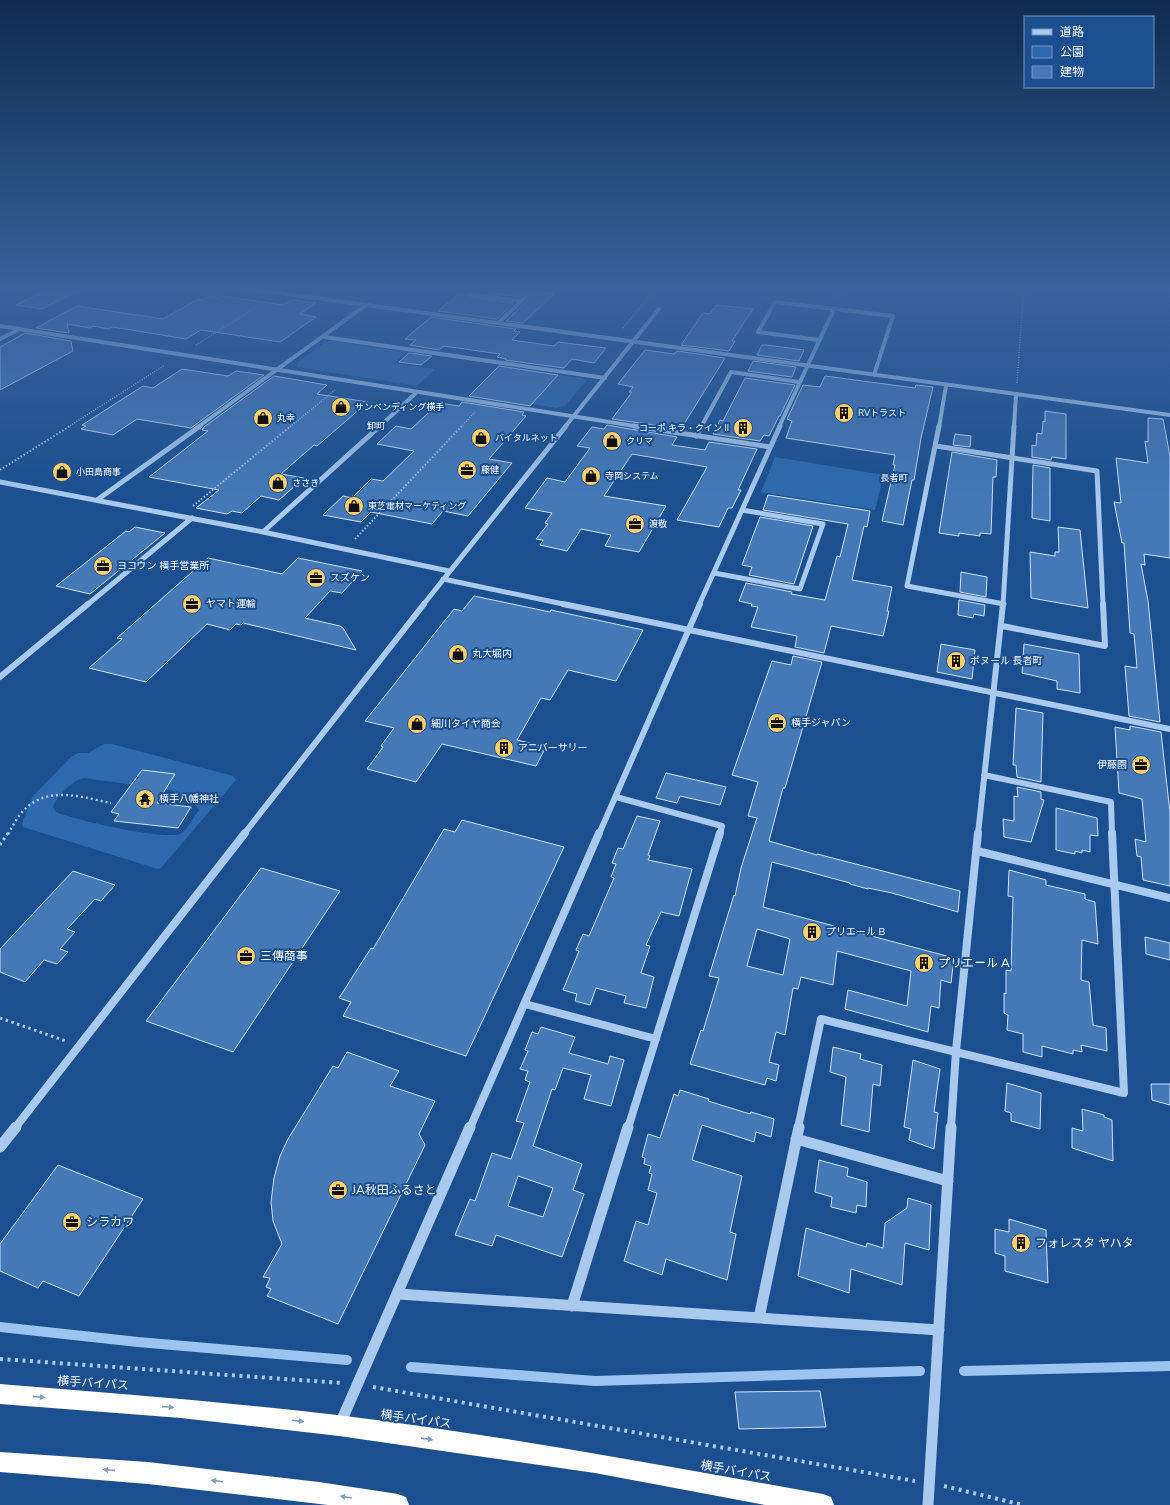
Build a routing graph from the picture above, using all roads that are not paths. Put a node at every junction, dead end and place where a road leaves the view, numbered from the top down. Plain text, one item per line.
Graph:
1 (194, 357) edge
2 (295, 357) edge
3 (462, 357) edge
4 (620, 357) edge
5 (743, 357) edge
6 (811, 357) edge
7 (880, 357) edge
8 (807, 366) junction
9 (276, 370) junction
10 (874, 375) junction
11 (604, 378) junction
12 (799, 382) junction
13 (946, 386) junction
14 (417, 392) junction
15 (1016, 395) junction
16 (1170, 415) edge
17 (572, 417) junction
18 (696, 436) junction
19 (936, 446) junction
20 (770, 447) junction
21 (1013, 459) junction
22 (0, 482) edge
23 (97, 500) junction
24 (742, 510) junction
25 (192, 518) junction
26 (263, 532) junction
27 (449, 571) junction
28 (714, 573) junction
29 (443, 579) junction
30 (1004, 604) junction
31 (1002, 626) junction
32 (688, 630) junction
33 (0, 677) edge
34 (994, 694) junction
35 (1170, 729) edge
36 (984, 775) junction
37 (616, 797) junction
38 (978, 851) junction
39 (1115, 885) junction
40 (1170, 898) edge
41 (525, 1004) junction
42 (656, 1039) junction
43 (956, 1051) junction
44 (796, 1139) junction
45 (0, 1147) edge
46 (948, 1181) junction
47 (398, 1294) junction
48 (572, 1306) junction
49 (759, 1318) junction
50 (938, 1330) junction
51 (0, 1394) edge
52 (339, 1426) junction
53 (0, 1462) edge
54 (398, 1505) edge
55 (823, 1505) edge
56 (928, 1505) edge

1 - 9 street
2 - 9 street
3 - 11 street
4 - 11 street
5 - 8 street
6 - 8 street
7 - 10 street
8 - 10 street
8 - 12 street
9 - 14 street
9 - 23 street
10 - 13 street
11 - 17 street
12 - 18 street
12 - 20 street
13 - 15 street
13 - 19 street
14 - 17 street
14 - 26 street
15 - 16 street
15 - 21 street
17 - 18 street
17 - 27 street
18 - 20 street
19 - 21 street
19 - 30 street
20 - 24 street
21 - 30 street
21 - 31 street
22 - 23 street
23 - 25 street
24 - 28 street
24 - 28 street
25 - 26 street
25 - 33 street
26 - 27 street
27 - 29 street
28 - 32 street
29 - 32 street
29 - 45 street
30 - 31 street
31 - 34 street
32 - 34 street
32 - 37 street
34 - 35 street
34 - 36 street
36 - 38 street
36 - 39 street
37 - 41 street
37 - 42 street
38 - 39 street
38 - 43 street
39 - 40 street
39 - 43 street
41 - 42 street
41 - 47 street
42 - 48 street
43 - 44 street
43 - 46 street
44 - 46 street
44 - 49 street
46 - 50 street
47 - 48 street
47 - 52 street
48 - 49 street
49 - 50 street
50 - 56 street
51 -> 52 highway, 横手バイパス
52 -> 55 highway, 横手バイパス
54 -> 53 highway

